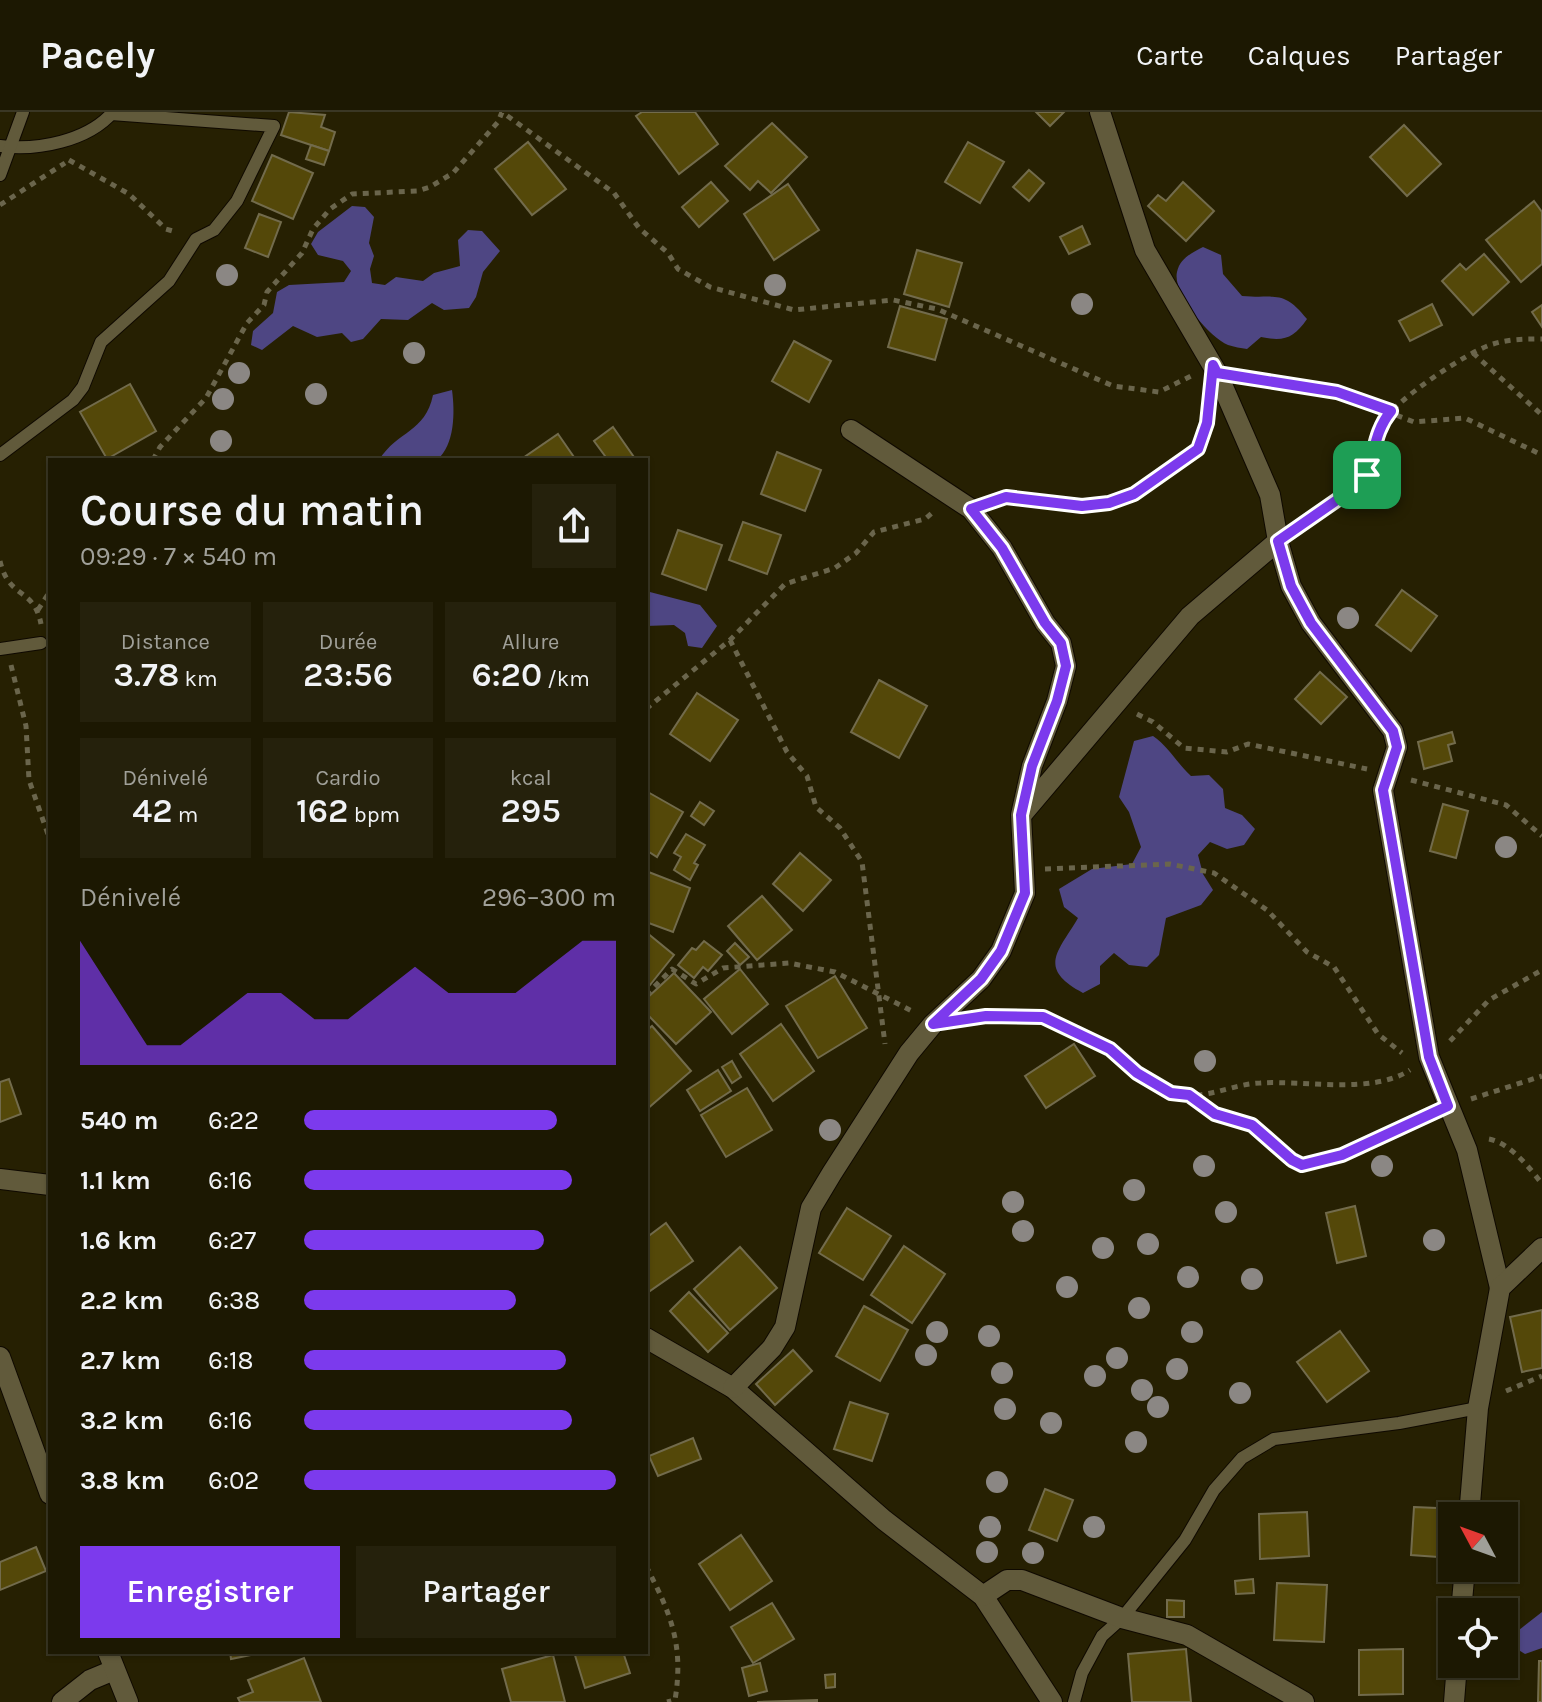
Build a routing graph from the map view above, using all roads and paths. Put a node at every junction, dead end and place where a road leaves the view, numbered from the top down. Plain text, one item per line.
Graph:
1 (23, 112) edge
2 (1100, 112) edge
3 (112, 113) edge
4 (56, 144) junction
5 (6, 147) edge
6 (0, 175) edge
7 (196, 239) junction
8 (1542, 339) edge
9 (1473, 353) junction
10 (1215, 369) junction
11 (1209, 409) dead end
12 (1391, 411) junction
13 (1542, 415) edge
14 (851, 430) dead end
15 (0, 455) edge
16 (1542, 455) edge
17 (154, 458) edge
18 (971, 509) junction
19 (1278, 541) junction
20 (0, 561) edge
21 (48, 594) edge
22 (38, 610) junction
23 (730, 640) junction
24 (41, 643) joint
25 (4, 649) edge
26 (1114, 706) junction
27 (648, 707) edge
28 (1386, 773) junction
29 (1021, 815) junction
30 (48, 834) edge
31 (1542, 836) edge
32 (1024, 870) junction
33 (1542, 970) edge
34 (648, 993) edge
35 (878, 995) junction
36 (933, 1024) junction
37 (1424, 1061) junction
38 (1542, 1076) edge
39 (891, 1081) junction
40 (1189, 1095) junction
41 (1448, 1106) junction
42 (0, 1179) edge
43 (1542, 1184) edge
44 (48, 1185) edge
45 (1542, 1248) edge
46 (1500, 1288) junction
47 (648, 1339) edge
48 (0, 1357) edge
49 (733, 1388) junction
50 (1478, 1408) junction
51 (48, 1489) edge
52 (1470, 1502) edge
53 (648, 1570) edge
54 (983, 1596) junction
55 (1122, 1618) junction
56 (111, 1661) edge
57 (1456, 1678) edge
58 (62, 1702) edge
59 (128, 1702) edge
60 (667, 1702) edge
61 (1052, 1702) edge
62 (1074, 1702) edge
63 (1304, 1702) edge
64 (1454, 1702) edge

1 - 5 lane
2 - 10 street
3 - 4 lane
3 - 7 lane
4 - 5 lane
4 - 7 path
5 - 6 lane
7 - 15 lane
8 - 9 path
9 - 12 path
9 - 13 path
10 - 12 path
10 - 17 path
10 - 19 street
11 - 18 path
12 - 16 path
12 - 19 path
14 - 18 street
18 - 23 path
18 - 29 street
19 - 26 street
19 - 28 street
20 - 22 path
21 - 22 path
22 - 24 path
23 - 27 path
23 - 35 path
24 - 25 lane
25 - 30 path
26 - 28 path
26 - 29 street
28 - 31 path
28 - 37 street
29 - 32 street
32 - 36 street
32 - 37 path
33 - 37 path
34 - 35 path
35 - 36 path
35 - 39 path
36 - 39 street
36 - 40 path
37 - 40 path
37 - 41 street
38 - 41 path
39 - 49 street
40 - 41 path
41 - 43 path
41 - 46 street
42 - 44 street
45 - 46 street
46 - 50 street
47 - 49 street
48 - 51 street
49 - 54 street
50 - 52 street
50 - 55 lane
53 - 60 path
54 - 55 street
54 - 61 street
55 - 62 lane
55 - 63 street
56 - 58 street
56 - 59 street
57 - 64 street

